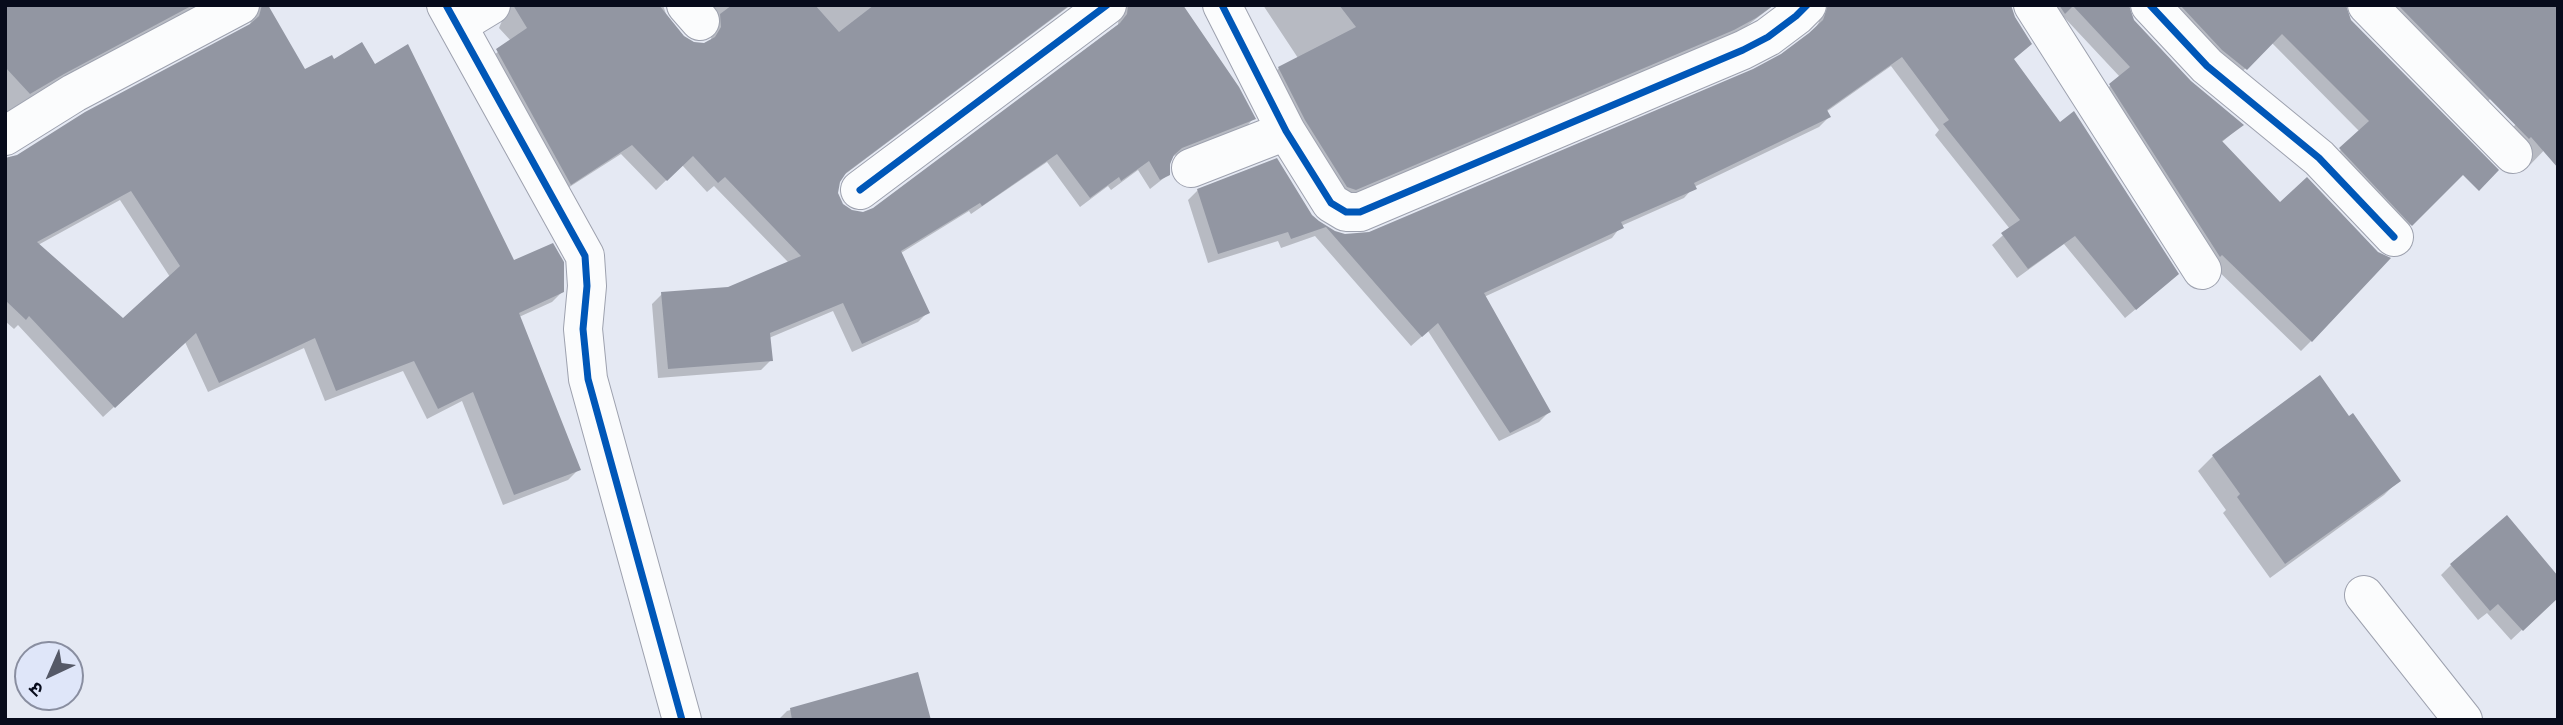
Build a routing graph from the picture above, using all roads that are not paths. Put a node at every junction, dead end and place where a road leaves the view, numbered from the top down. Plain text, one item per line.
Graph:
1 (240, 5) edge
2 (491, 5) edge
3 (1222, 5) edge
4 (1807, 5) edge
5 (2033, 5) edge
6 (2150, 5) edge
7 (2367, 5) edge
8 (1097, 8) edge
9 (452, 15) edge
10 (1286, 131) junction
11 (6, 133) edge
12 (2513, 154) dead end
13 (1191, 168) dead end
14 (860, 190) dead end
15 (2395, 237) dead end
16 (2202, 270) dead end
17 (2364, 595) dead end
18 (682, 720) edge
19 (2463, 720) edge

1 - 11 street
2 - 9 street
3 - 10 street
4 - 10 street
5 - 16 street
6 - 15 street
7 - 12 street
8 - 14 street
9 - 18 street
10 - 13 street
17 - 19 street

